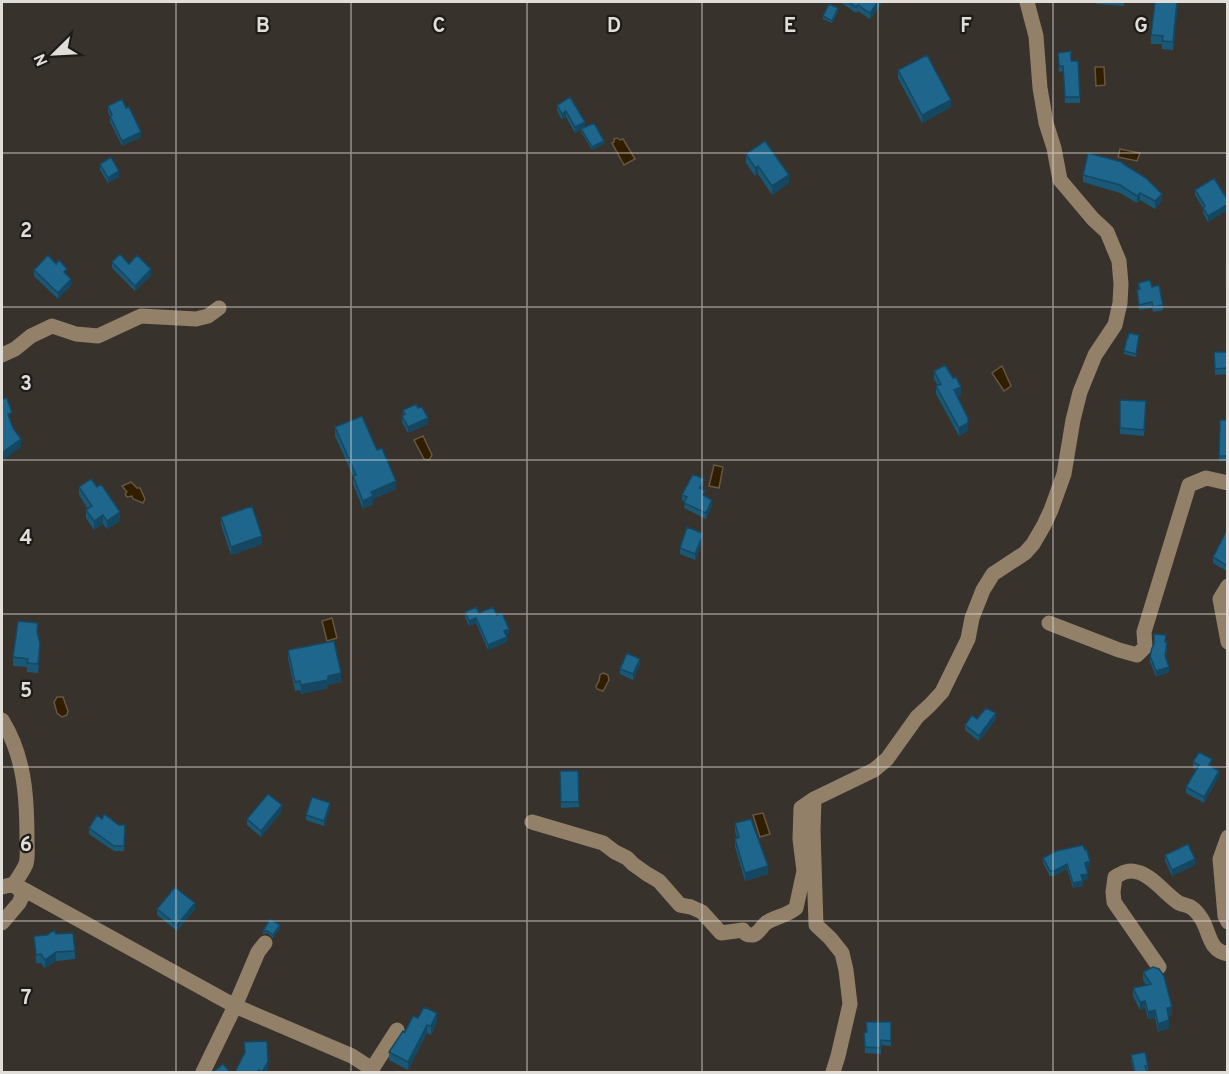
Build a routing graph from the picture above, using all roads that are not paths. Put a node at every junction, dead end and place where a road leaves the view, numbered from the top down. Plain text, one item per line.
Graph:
1 (1027, 2) edge
2 (219, 308) dead end
3 (2, 355) edge
4 (1227, 483) edge
5 (1227, 586) edge
6 (1049, 623) dead end
7 (1227, 642) edge
8 (2, 720) edge
9 (814, 800) junction
10 (531, 822) dead end
11 (1227, 837) edge
12 (8, 886) edge
13 (1227, 922) edge
14 (2, 923) edge
15 (265, 943) dead end
16 (1227, 954) edge
17 (1159, 967) edge
18 (235, 1006) junction
19 (397, 1030) dead end
20 (203, 1072) edge
21 (833, 1072) edge

1 - 9 street
2 - 3 street
4 - 6 street
5 - 7 street
8 - 12 street
9 - 10 street
9 - 21 street
11 - 13 street
12 - 14 street
12 - 18 street
15 - 18 street
16 - 17 street
18 - 19 street
18 - 20 street

